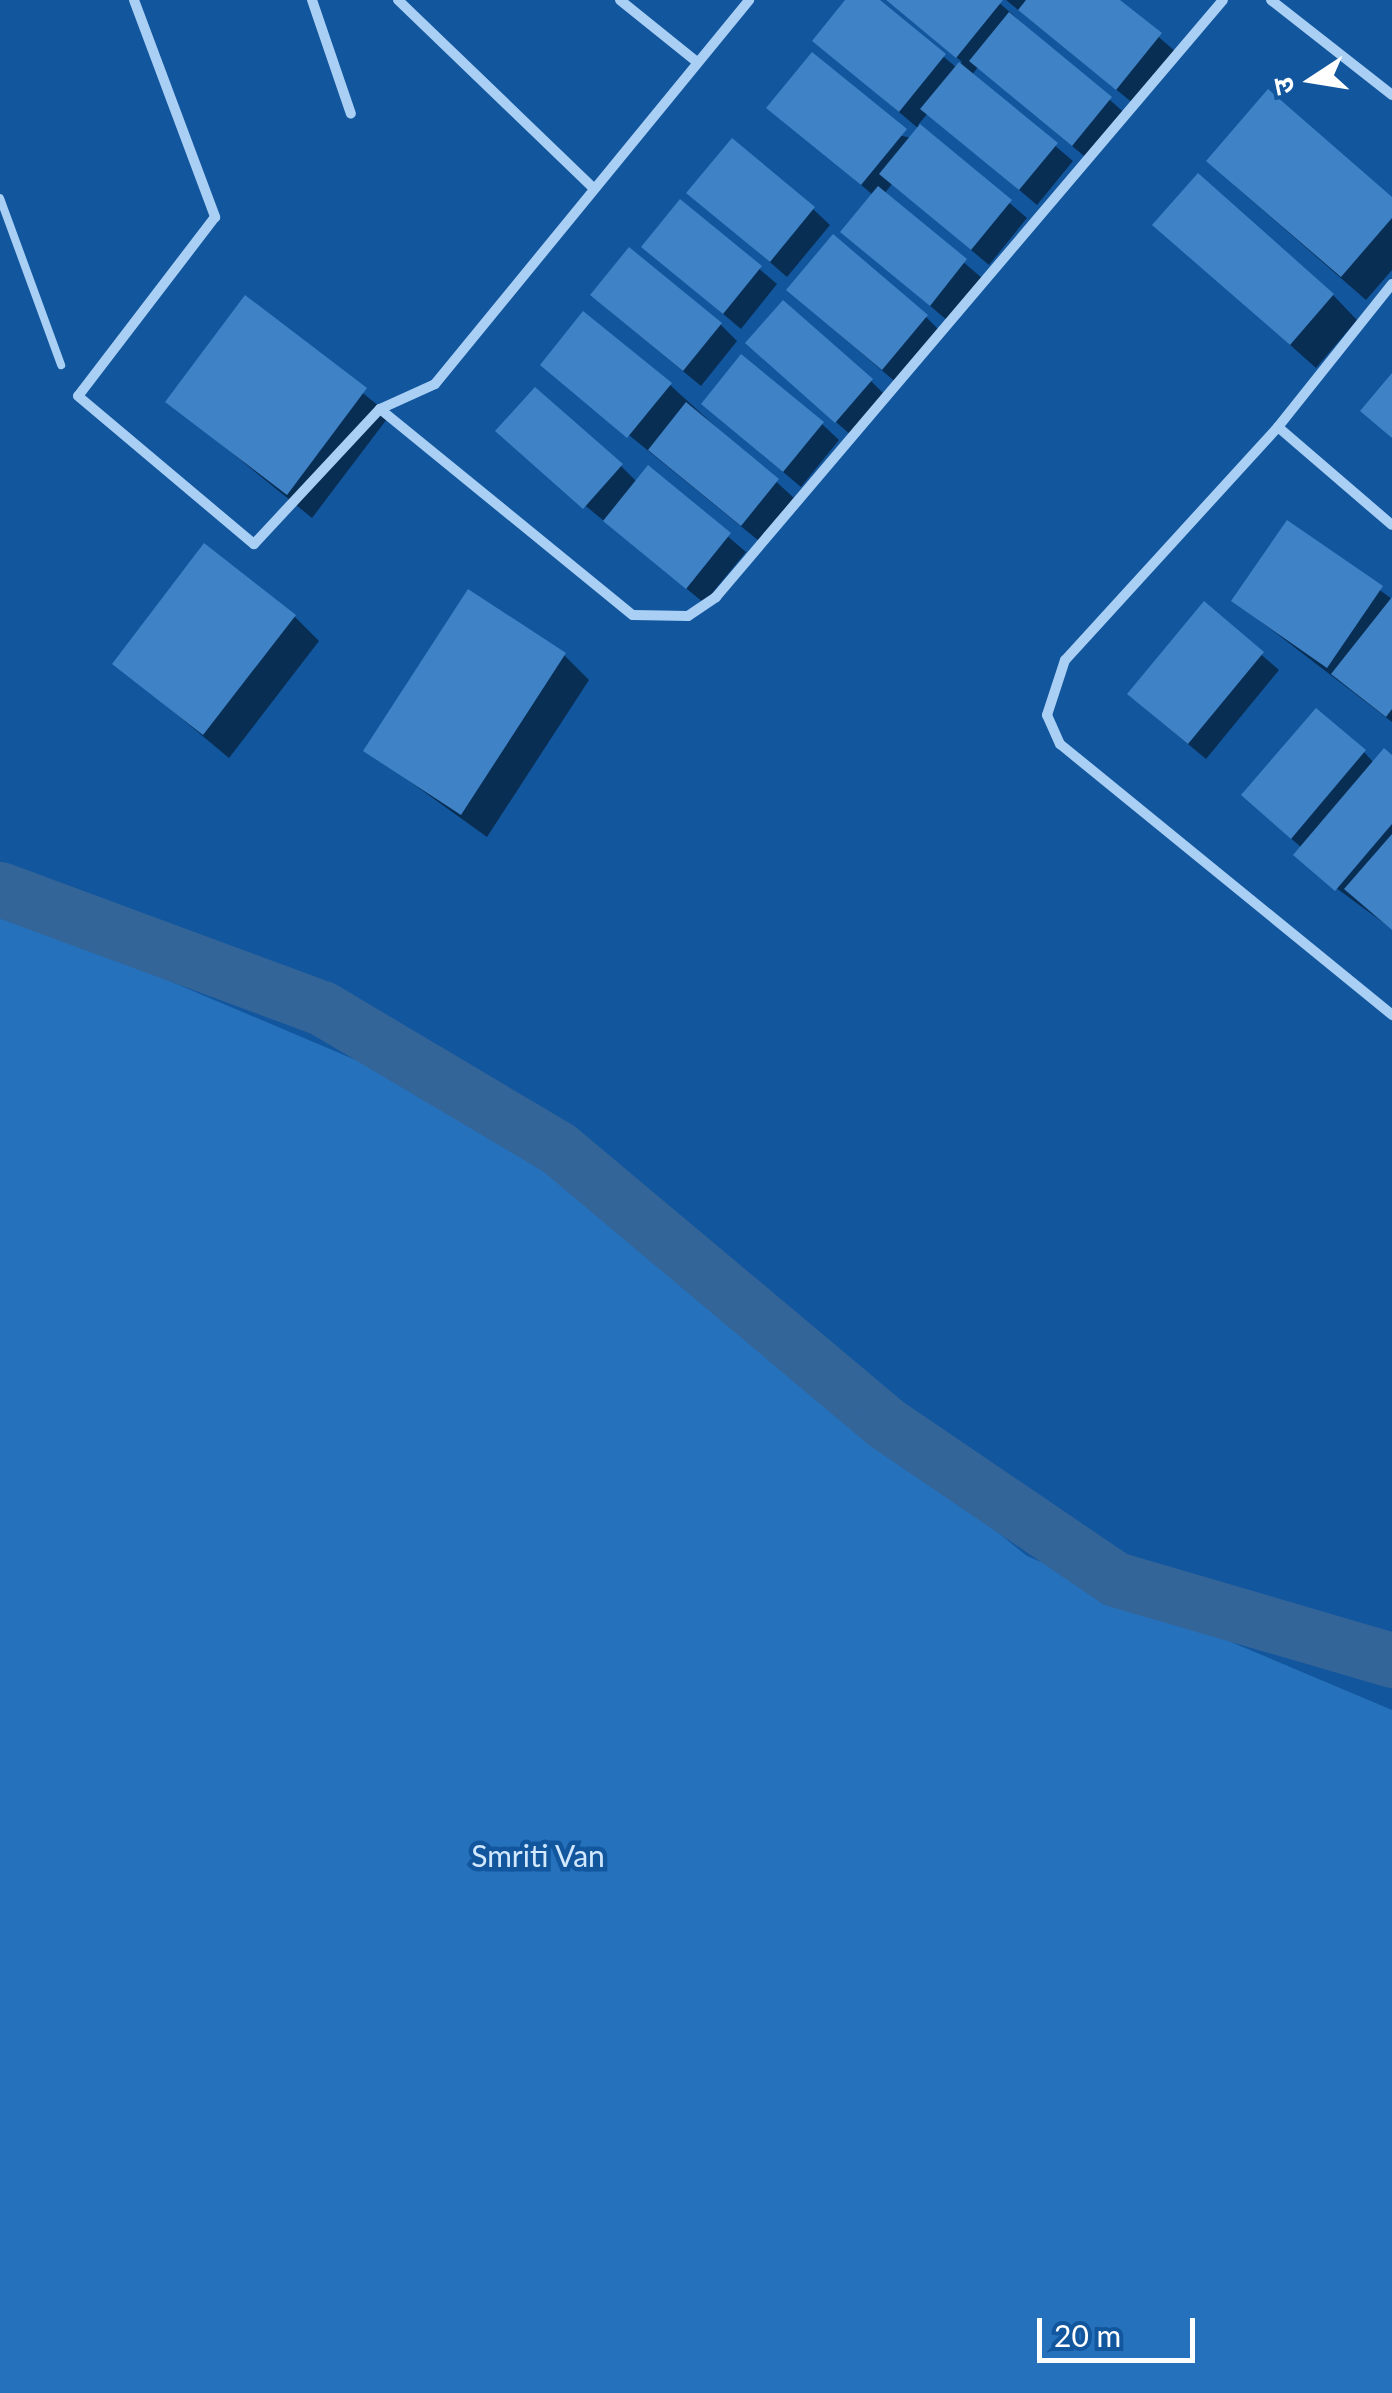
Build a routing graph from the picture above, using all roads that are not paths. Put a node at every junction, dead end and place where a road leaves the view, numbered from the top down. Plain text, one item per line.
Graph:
1 (134, 0) edge
2 (312, 0) edge
3 (398, 0) edge
4 (620, 0) edge
5 (749, 0) edge
6 (1223, 0) edge
7 (1271, 0) edge
8 (697, 62) junction
9 (1392, 95) edge
10 (351, 114) dead end
11 (592, 187) junction
12 (0, 198) edge
13 (1392, 284) edge
14 (62, 365) dead end
15 (380, 409) junction
16 (1278, 427) junction
17 (1392, 525) edge
18 (1392, 1015) edge

1 - 15 street
2 - 10 street
3 - 11 street
4 - 8 street
5 - 8 street
6 - 15 street
7 - 9 street
8 - 11 street
11 - 15 street
12 - 14 lane
13 - 16 street
16 - 17 street
16 - 18 street

